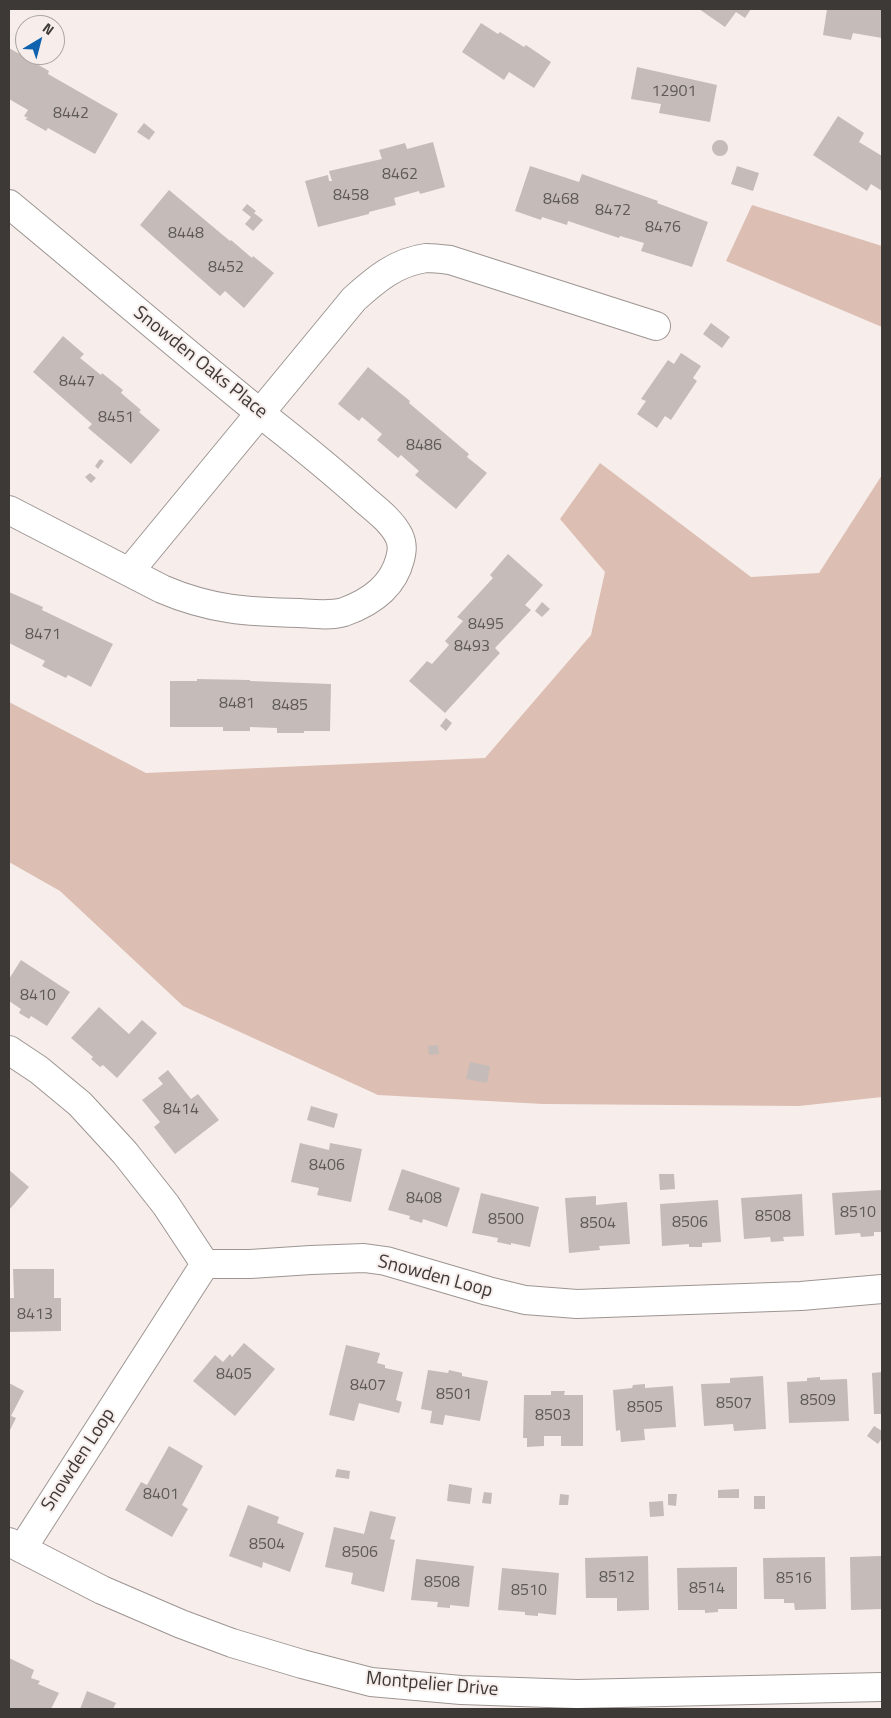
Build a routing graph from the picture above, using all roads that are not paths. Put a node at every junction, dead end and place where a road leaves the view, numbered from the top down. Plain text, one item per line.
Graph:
1 (9, 204) edge
2 (656, 326) dead end
3 (260, 412) junction
4 (9, 510) edge
5 (129, 572) junction
6 (9, 1050) edge
7 (205, 1264) junction
8 (882, 1289) edge
9 (15, 1546) edge
10 (882, 1687) edge

1 - 3 street, Snowden Oaks Place
2 - 3 street
3 - 5 street
3 - 5 street, Snowden Oaks Place
4 - 5 street, Snowden Oaks Place
6 - 7 street
7 - 8 street, Snowden Loop
7 - 9 street, Snowden Loop
9 - 10 street, Montpelier Drive

